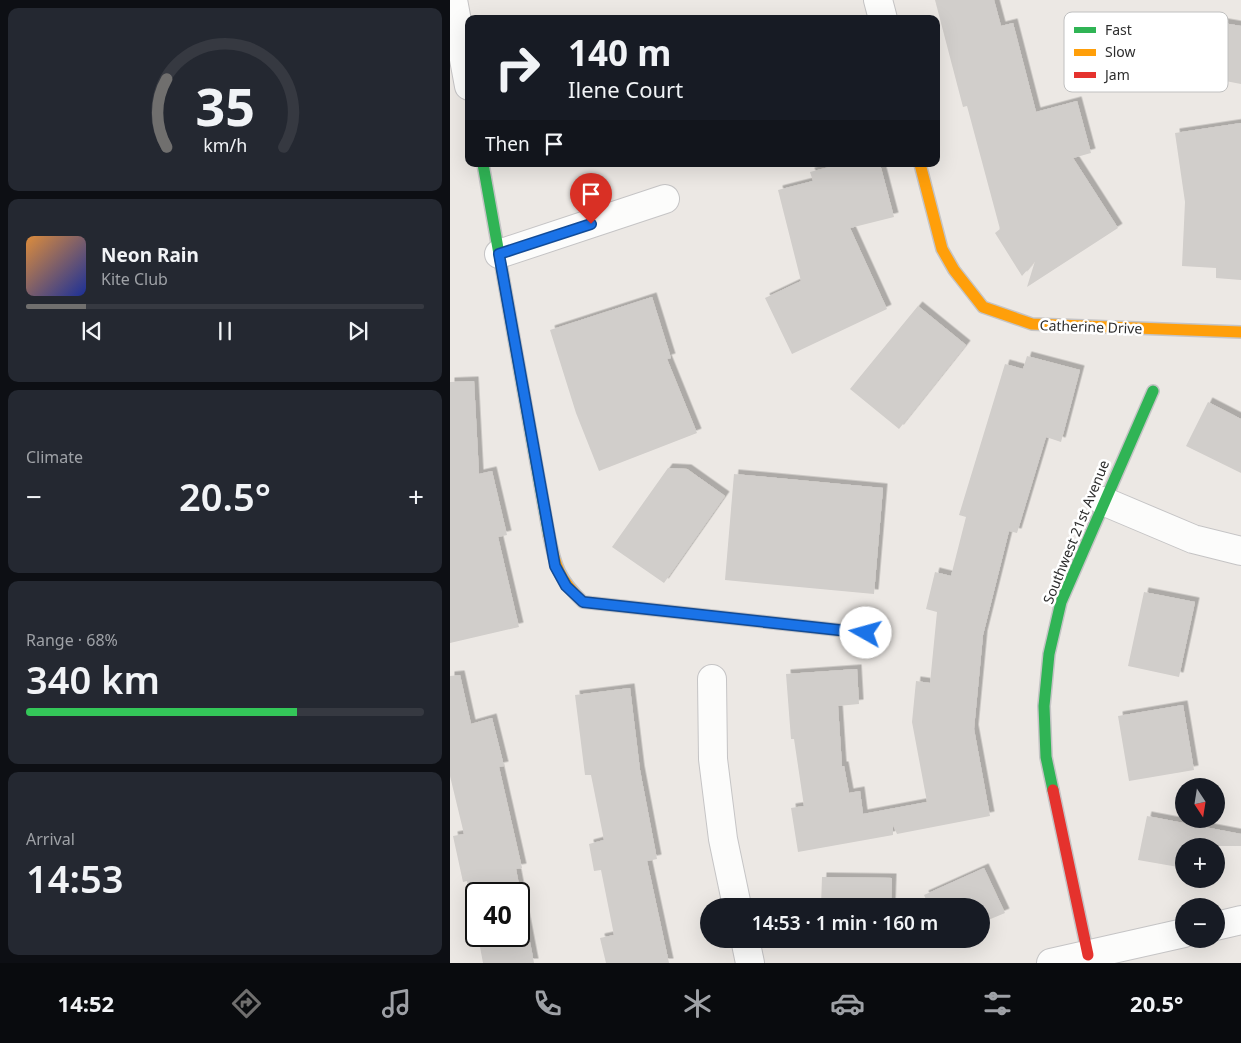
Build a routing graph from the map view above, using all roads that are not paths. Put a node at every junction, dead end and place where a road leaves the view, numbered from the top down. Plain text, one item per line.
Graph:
1 (453, 0) edge
2 (878, 0) edge
3 (882, 15) edge
4 (465, 64) edge
5 (484, 167) edge
6 (921, 167) edge
7 (665, 200) dead end
8 (499, 254) junction
9 (1241, 332) edge
10 (1152, 391) dead end
11 (1103, 501) junction
12 (1241, 551) edge
13 (866, 633) dead end
14 (712, 679) dead end
15 (735, 898) edge
16 (1241, 920) edge
17 (1225, 924) edge
18 (1175, 935) edge
19 (746, 948) edge
20 (1088, 955) junction
21 (750, 963) edge
22 (1051, 963) edge

1 - 4 street
2 - 3 street
5 - 8 street
6 - 9 street, Catherine Drive
7 - 8 street
8 - 13 street
10 - 11 street, Southwest 21st Avenue
11 - 12 street
11 - 20 street, Southwest 21st Avenue
14 - 15 street
16 - 17 street
18 - 20 street
19 - 21 street
20 - 22 street

